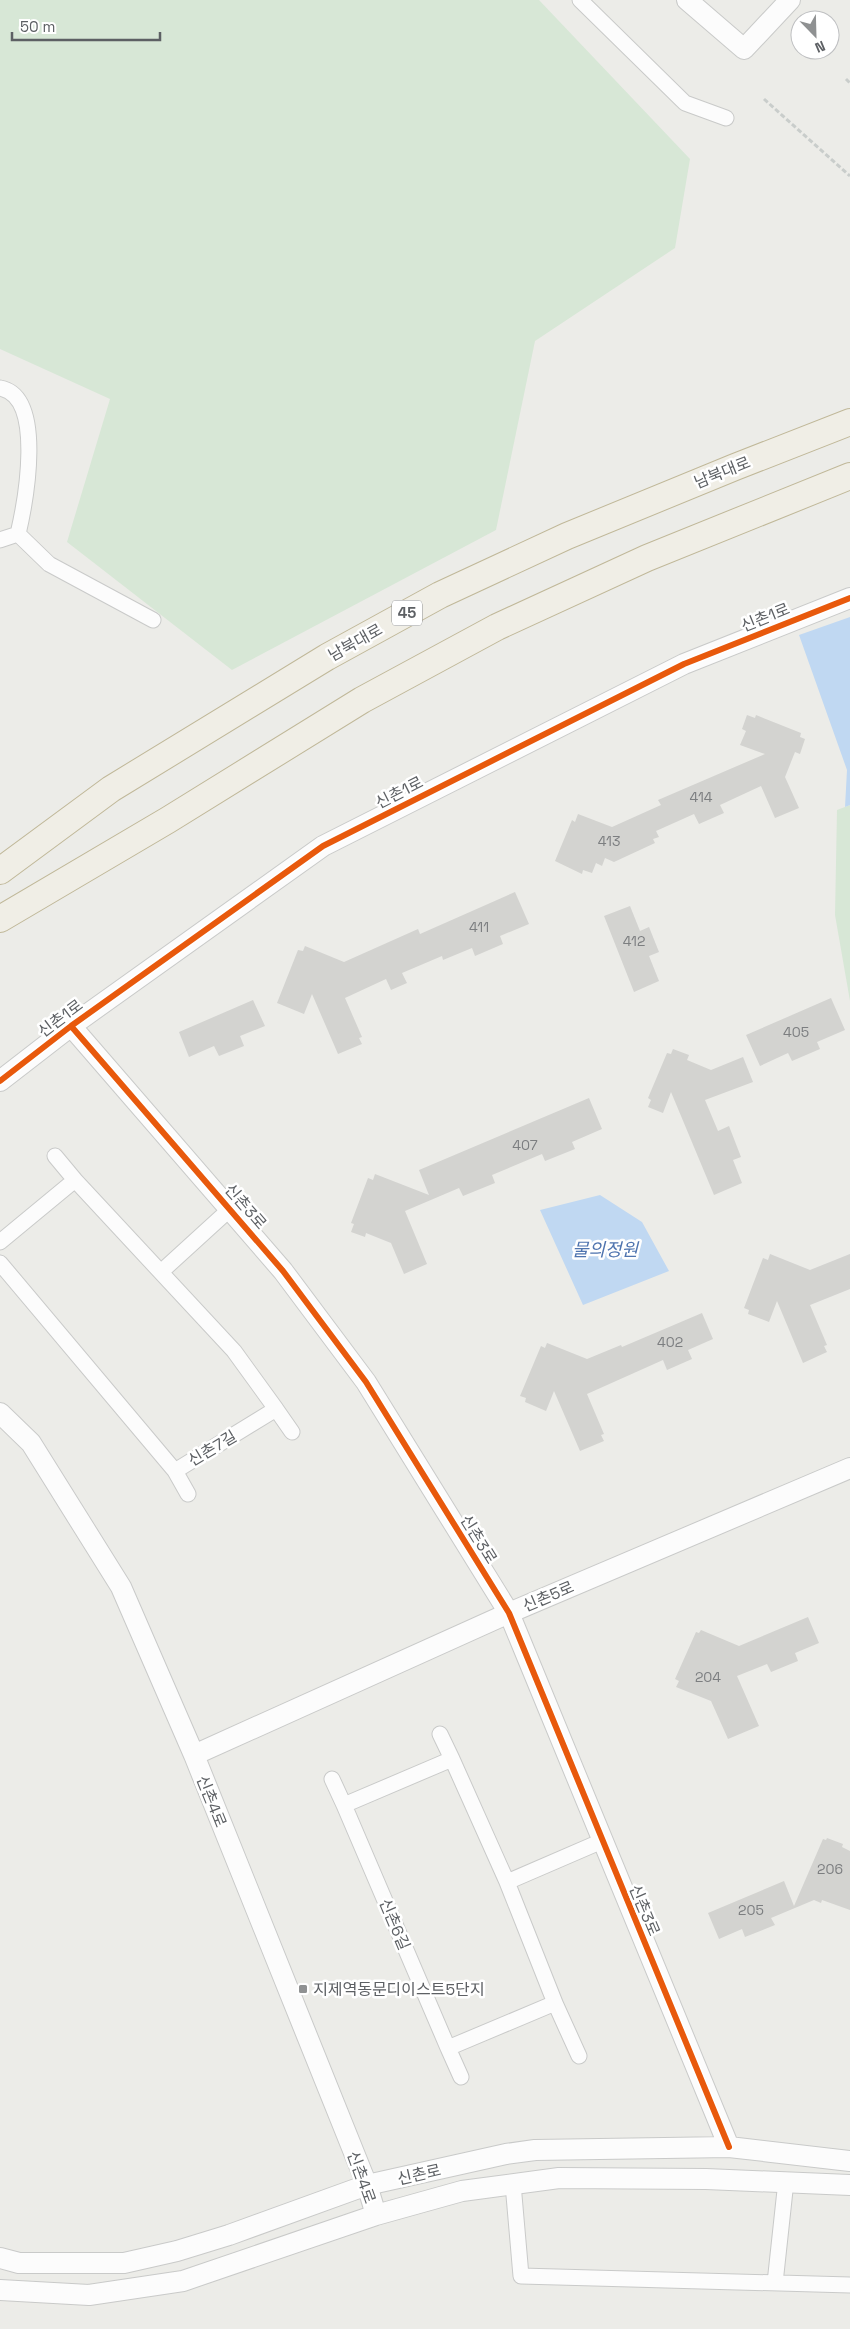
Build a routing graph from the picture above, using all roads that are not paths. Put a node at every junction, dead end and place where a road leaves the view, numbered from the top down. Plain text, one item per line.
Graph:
1 (580, 0) edge
2 (687, 0) edge
3 (790, 0) edge
4 (726, 118) dead end
5 (0, 388) edge
6 (850, 422) edge
7 (850, 476) edge
8 (18, 534) junction
9 (0, 540) edge
10 (850, 598) edge
11 (153, 620) dead end
12 (0, 871) edge
13 (0, 919) edge
14 (70, 1026) junction
15 (0, 1081) edge
16 (55, 1156) dead end
17 (75, 1180) junction
18 (230, 1209) junction
19 (0, 1242) edge
20 (0, 1263) edge
21 (162, 1271) junction
22 (276, 1409) junction
23 (0, 1413) edge
24 (292, 1432) dead end
25 (850, 1468) edge
26 (175, 1471) junction
27 (188, 1494) dead end
28 (509, 1613) junction
29 (440, 1734) dead end
30 (194, 1755) junction
31 (452, 1759) junction
32 (332, 1779) dead end
33 (344, 1805) junction
34 (602, 1841) junction
35 (507, 1882) junction
36 (556, 2003) junction
37 (448, 2048) junction
38 (579, 2056) dead end
39 (461, 2077) dead end
40 (729, 2147) junction
41 (850, 2161) edge
42 (786, 2181) junction
43 (513, 2184) junction
44 (367, 2185) junction
45 (850, 2185) edge
46 (376, 2215) junction
47 (0, 2258) edge
48 (776, 2283) junction
49 (850, 2285) edge
50 (0, 2290) edge

1 - 4 street
2 - 3 street
5 - 8 street
6 - 12 highway, 남북대로 / 45
7 - 13 highway
8 - 9 street
8 - 11 street
10 - 14 street, 신촌1로
14 - 15 street, 신촌1로
14 - 18 street, 신촌3로
16 - 17 street
17 - 19 street
17 - 21 street
18 - 21 street
18 - 28 street, 신촌3로
20 - 26 street, 신촌7길
21 - 22 street
22 - 24 street
22 - 26 street, 신촌7길
23 - 30 street, 신촌4로
25 - 28 street, 신촌5로
26 - 27 street
28 - 30 street, 신촌5로
28 - 34 street, 신촌3로
29 - 31 street
30 - 44 street, 신촌4로
31 - 33 street
31 - 35 street
32 - 33 street, 신촌6길
33 - 37 street, 신촌6길
34 - 35 street
34 - 40 street, 신촌3로
35 - 36 street
36 - 37 street
36 - 38 street
37 - 39 street, 신촌6길
40 - 41 street, 신촌로
40 - 44 street, 신촌로
42 - 43 street, 신촌로
42 - 45 street, 신촌로
42 - 48 street
43 - 46 street, 신촌로
43 - 48 street
44 - 46 street, 신촌4로
44 - 47 street, 신촌로
46 - 50 street, 신촌로
48 - 49 street

